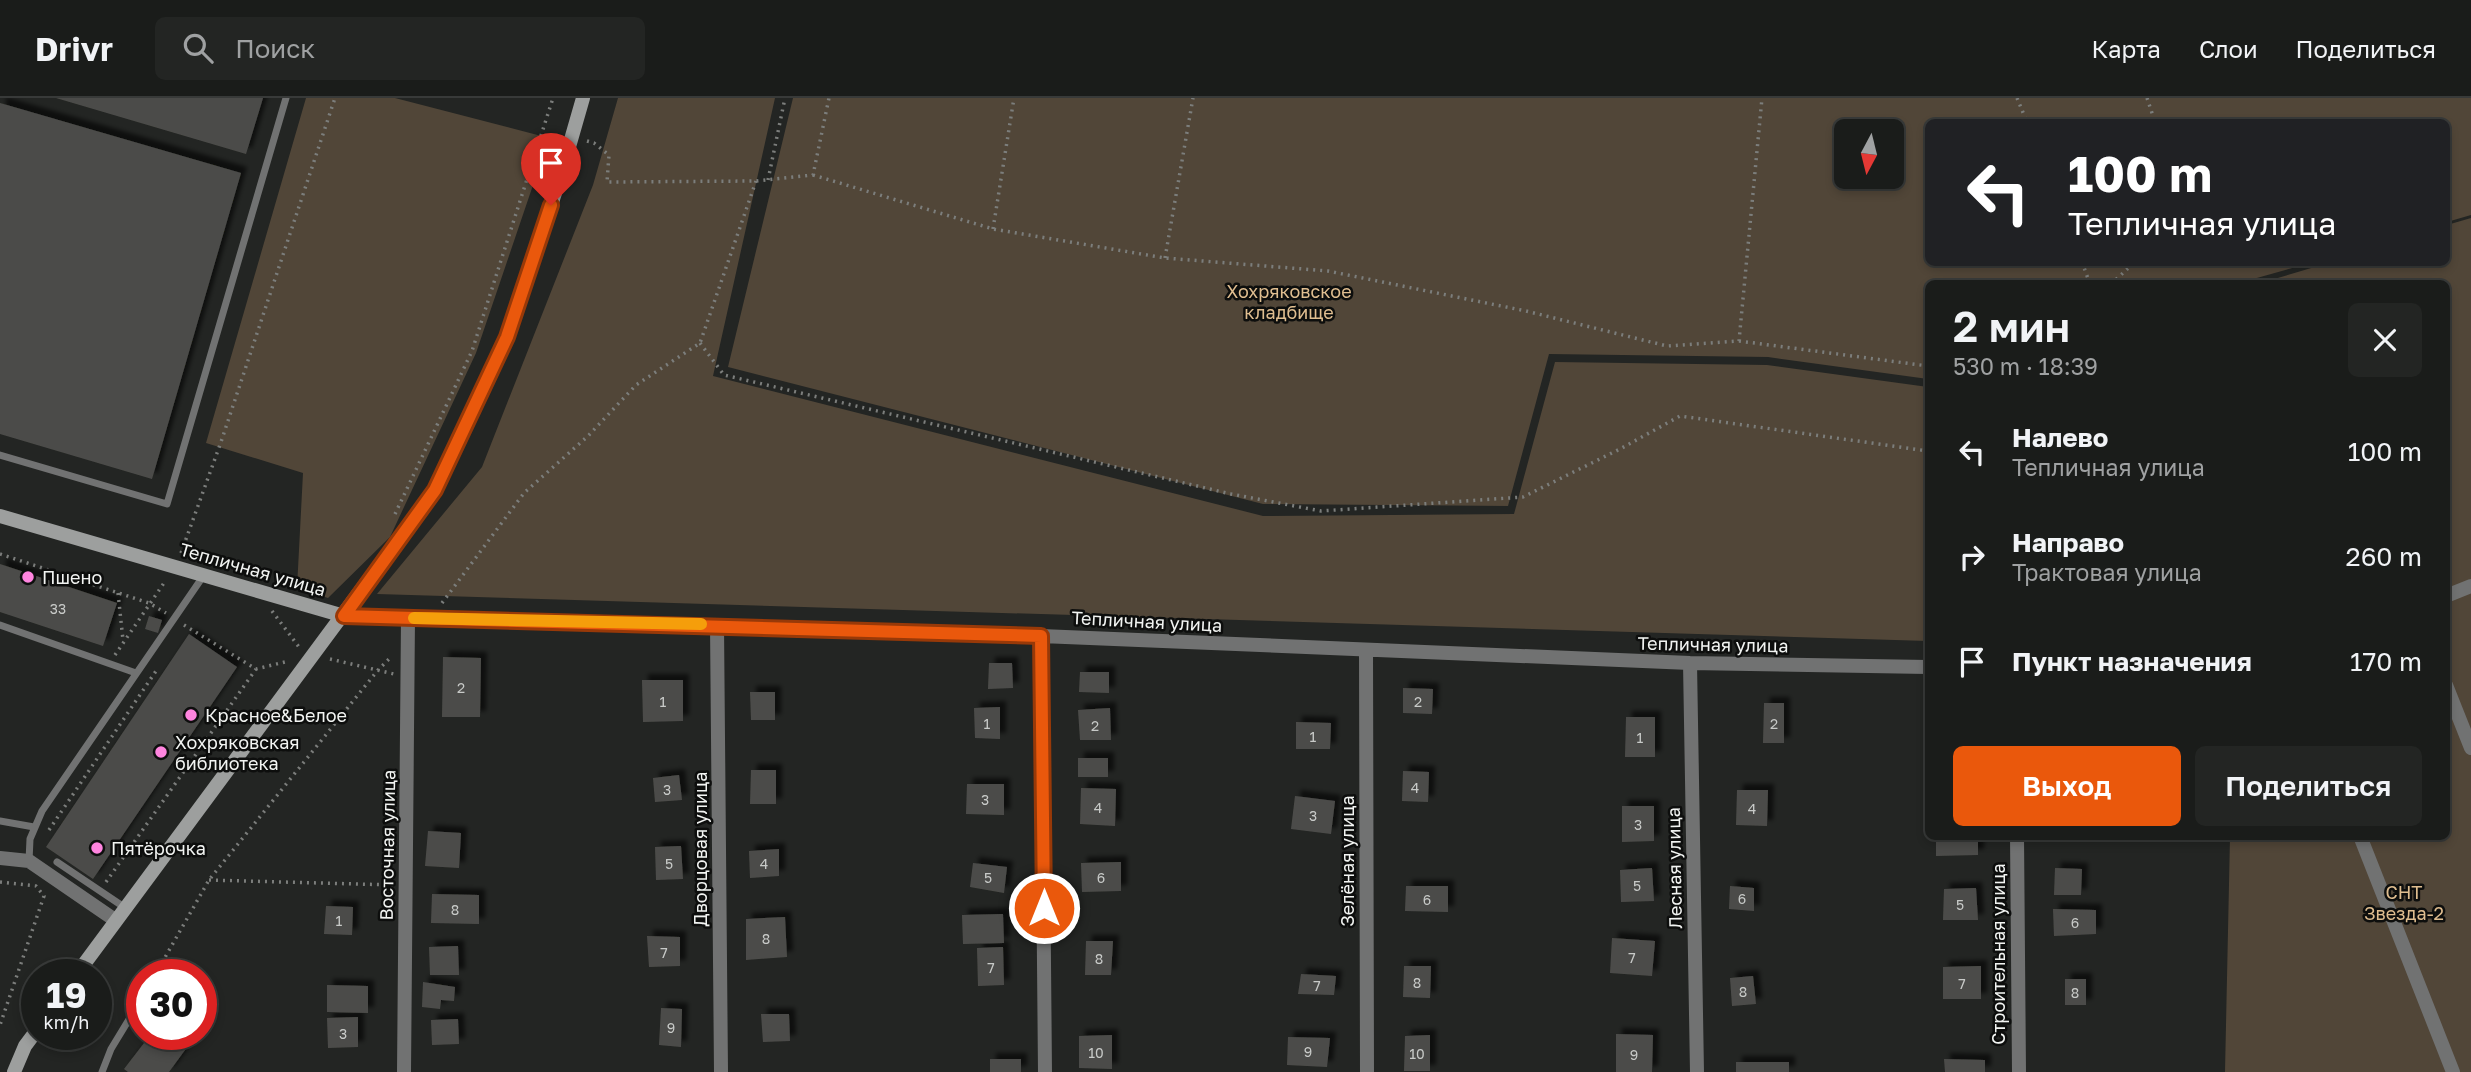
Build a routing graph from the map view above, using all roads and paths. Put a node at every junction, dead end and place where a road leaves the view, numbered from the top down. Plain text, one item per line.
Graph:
1 (286, 98) edge
2 (335, 98) edge
3 (553, 98) edge
4 (582, 98) edge
5 (785, 98) edge
6 (828, 98) edge
7 (1014, 98) edge
8 (1193, 98) edge
9 (1762, 98) edge
10 (2017, 98) edge
11 (2147, 98) edge
12 (2026, 119) edge
13 (2154, 119) edge
14 (572, 138) junction
15 (813, 175) junction
16 (768, 180) junction
17 (757, 181) junction
18 (993, 229) junction
19 (1165, 258) junction
20 (2130, 266) edge
21 (2115, 280) edge
22 (1740, 341) junction
23 (700, 343) junction
24 (1925, 366) edge
25 (1925, 451) edge
26 (0, 456) edge
27 (396, 514) dead end
28 (0, 516) edge
29 (0, 554) edge
30 (176, 567) junction
31 (204, 575) junction
32 (2471, 586) edge
33 (118, 593) junction
34 (2450, 594) edge
35 (149, 603) junction
36 (270, 609) dead end
37 (344, 616) junction
38 (174, 618) junction
39 (408, 618) junction
40 (432, 618) junction
41 (0, 625) edge
42 (717, 625) junction
43 (1041, 636) junction
44 (408, 641) junction
45 (123, 643) junction
46 (1366, 650) junction
47 (311, 656) junction
48 (163, 660) dead end
49 (1690, 663) junction
50 (110, 664) junction
51 (1925, 667) edge
52 (256, 670) junction
53 (378, 670) junction
54 (136, 673) junction
55 (408, 677) junction
56 (2450, 695) edge
57 (2471, 748) edge
58 (0, 821) edge
59 (34, 827) junction
60 (43, 839) dead end
61 (2017, 840) edge
62 (2362, 840) edge
63 (0, 858) edge
64 (29, 861) junction
65 (57, 862) dead end
66 (209, 880) junction
67 (0, 882) edge
68 (406, 886) junction
69 (100, 891) junction
70 (124, 907) junction
71 (115, 919) junction
72 (87, 959) edge
73 (164, 959) edge
74 (126, 1024) edge
75 (0, 1025) edge
76 (23, 1050) edge
77 (15, 1072) edge
78 (102, 1072) edge
79 (404, 1072) edge
80 (721, 1072) edge
81 (1045, 1072) edge
82 (1367, 1072) edge
83 (1697, 1072) edge
84 (2019, 1072) edge
85 (2453, 1072) edge

1 - 26 lane
2 - 30 path
3 - 27 path
4 - 14 street
5 - 16 path
6 - 15 path
7 - 18 path
8 - 19 path
9 - 22 path
10 - 12 path
11 - 13 path
14 - 17 path
14 - 37 street
15 - 16 path
15 - 18 path
16 - 17 path
17 - 23 path
18 - 19 path
19 - 22 path
20 - 21 path
22 - 24 path
23 - 25 path
23 - 40 path
28 - 30 street, Тепличная улица
29 - 33 path
30 - 31 street, Тепличная улица
30 - 35 path
31 - 37 street, Тепличная улица
31 - 38 lane
32 - 34 street
33 - 35 path
33 - 45 path
35 - 38 path
35 - 45 path
36 - 47 path
37 - 39 street, Тепличная улица
37 - 47 street
38 - 52 path
38 - 54 lane
39 - 40 street, Тепличная улица
39 - 44 street, Восточная улица
40 - 42 street, Тепличная улица
41 - 50 lane
42 - 43 street, Тепличная улица
42 - 80 street, Дворцовая улица
43 - 46 street, Тепличная улица
43 - 81 street
44 - 53 path
44 - 55 street, Восточная улица
45 - 50 path
46 - 49 street, Тепличная улица
46 - 82 street, Зелёная улица
47 - 52 path
47 - 53 path
47 - 70 street
48 - 60 path
49 - 51 street, Тепличная улица
49 - 83 street, Лесная улица
50 - 54 lane
52 - 69 path
53 - 55 path
53 - 66 path
54 - 59 lane
55 - 68 street, Восточная улица
56 - 57 street
58 - 59 lane
59 - 64 lane
61 - 84 street, Строительная улица
62 - 85 street
63 - 64 street
64 - 71 street
65 - 69 lane
66 - 68 path
66 - 73 path
67 - 75 path
68 - 79 street, Восточная улица
69 - 70 lane
70 - 71 street
71 - 72 street
74 - 78 lane
76 - 77 street

